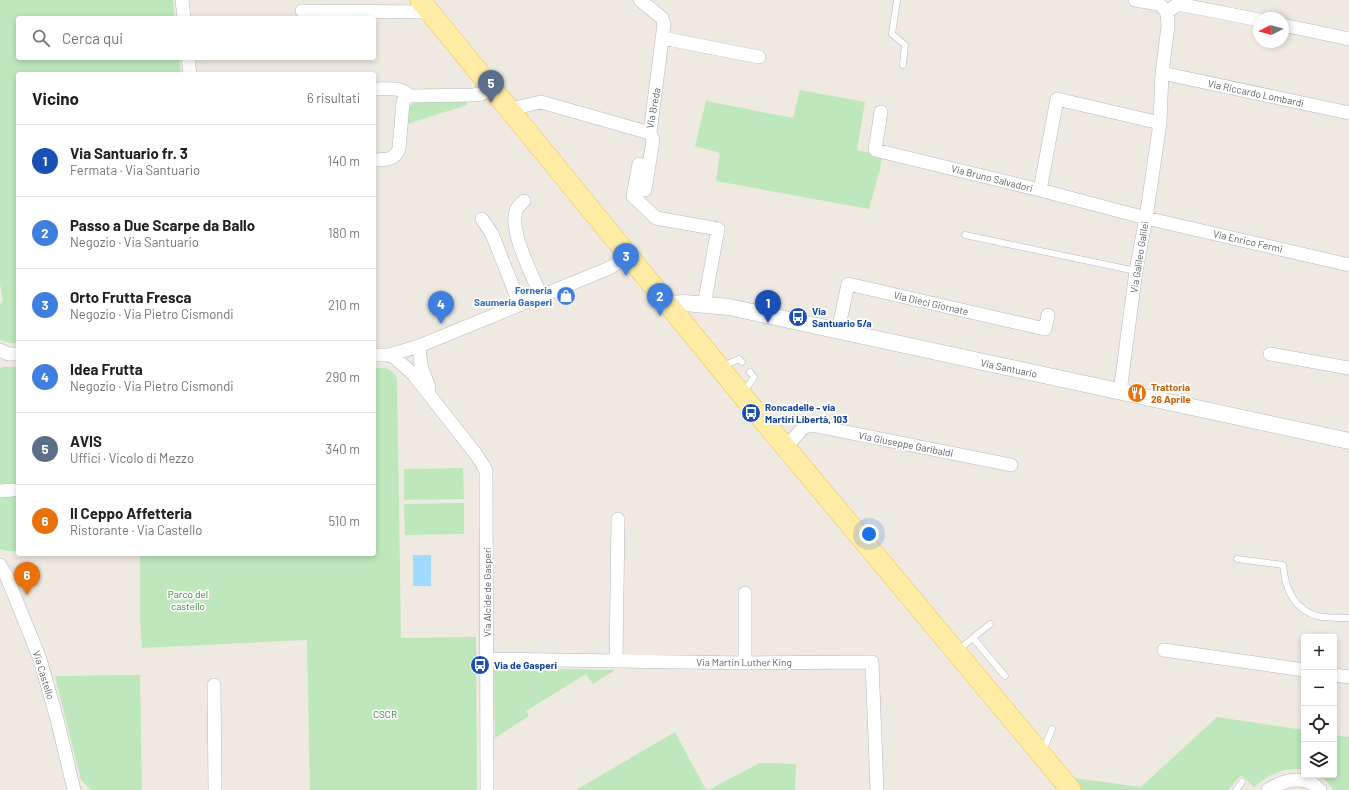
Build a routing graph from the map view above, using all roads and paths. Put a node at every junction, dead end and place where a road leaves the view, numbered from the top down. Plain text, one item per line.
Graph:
1 (182, 0) edge
2 (640, 0) edge
3 (897, 0) edge
4 (1135, 0) edge
5 (425, 6) edge
6 (302, 11) dead end
7 (1167, 12) junction
8 (184, 16) edge
9 (1253, 19) edge
10 (1289, 26) edge
11 (662, 38) junction
12 (1349, 39) edge
13 (759, 57) dead end
14 (188, 60) edge
15 (903, 65) dead end
16 (190, 72) edge
17 (1162, 73) junction
18 (491, 86) junction
19 (376, 89) edge
20 (410, 96) junction
21 (510, 109) junction
22 (881, 112) dead end
23 (1349, 113) edge
24 (1160, 123) junction
25 (650, 133) junction
26 (376, 160) edge
27 (639, 164) dead end
28 (645, 190) dead end
29 (1040, 190) junction
30 (524, 202) dead end
31 (1146, 218) junction
32 (482, 219) dead end
33 (965, 235) dead end
34 (625, 250) junction
35 (1349, 265) edge
36 (1136, 271) junction
37 (541, 296) junction
38 (668, 304) junction
39 (520, 305) junction
40 (704, 305) junction
41 (1048, 315) dead end
42 (838, 331) junction
43 (419, 346) junction
44 (396, 353) junction
45 (1270, 354) dead end
46 (376, 355) edge
47 (742, 362) dead end
48 (421, 366) junction
49 (720, 368) junction
50 (1349, 368) edge
51 (750, 372) dead end
52 (1120, 392) junction
53 (742, 395) junction
54 (440, 409) junction
55 (1349, 440) edge
56 (786, 447) junction
57 (1011, 465) dead end
58 (618, 519) dead end
59 (1237, 559) dead end
60 (0, 565) edge
61 (745, 593) dead end
62 (1349, 618) edge
63 (990, 624) dead end
64 (973, 638) junction
65 (1164, 650) dead end
66 (956, 652) junction
67 (487, 659) junction
68 (616, 660) junction
69 (745, 663) junction
70 (1301, 670) edge
71 (1337, 675) edge
72 (1004, 676) dead end
73 (1349, 677) edge
74 (214, 685) dead end
75 (1052, 729) dead end
76 (1042, 755) junction
77 (1242, 782) dead end
78 (74, 790) edge
79 (215, 790) edge
80 (487, 790) edge
81 (877, 790) edge
82 (1071, 790) edge
83 (1236, 790) edge
84 (1268, 790) edge
85 (1320, 790) edge

1 - 8 street
2 - 11 street, Via Breda
3 - 15 lane
4 - 7 street
5 - 6 street
5 - 18 main road
7 - 9 street
7 - 17 street, Via Galileo Galilei
10 - 12 street
11 - 13 street
11 - 25 street, Via Breda
14 - 16 street
17 - 23 street, Via Riccardo Lombardi
17 - 24 street, Via Galileo Galilei
18 - 20 street
18 - 21 main road
19 - 20 street
20 - 26 street
21 - 25 street, Via Breda
21 - 34 main road
22 - 29 street, Via Bruno Salvadori
24 - 29 street
24 - 31 street, Via Galileo Galilei
25 - 28 street
27 - 40 street
29 - 31 street, Via Bruno Salvadori
30 - 37 street
31 - 35 street, Via Enrico Fermi
31 - 36 street, Via Galileo Galilei
32 - 39 street
33 - 36 lane
34 - 37 street
34 - 38 main road
36 - 52 street, Via Galileo Galilei
37 - 39 street
38 - 40 street, Via Santuario
38 - 49 main road
39 - 43 street
40 - 42 street, Via Santuario
41 - 42 street, Via Dieci Giornate
42 - 52 street, Via Santuario
43 - 44 street
43 - 48 street, Via Alcide de Gasperi
44 - 46 street
44 - 48 street, Via Alcide de Gasperi
44 - 54 street, Via Alcide de Gasperi
45 - 50 street
47 - 49 lane
48 - 54 street, Via Alcide de Gasperi
49 - 53 main road
51 - 53 lane
52 - 55 street, Via Santuario
53 - 56 main road
54 - 67 street, Via Alcide de Gasperi
56 - 57 street, Via Giuseppe Garibaldi
56 - 66 main road
58 - 68 street
59 - 62 lane
60 - 78 street, Via Castello
61 - 69 street
63 - 64 lane
64 - 66 lane
64 - 72 lane
65 - 70 street
66 - 76 main road
67 - 68 street, Via Martin Luther King
67 - 80 street, Via Alcide de Gasperi
68 - 69 street, Via Martin Luther King
69 - 81 street, Via Martin Luther King
71 - 73 street
74 - 79 street
75 - 76 lane
76 - 82 main road
77 - 83 lane
84 - 85 street

